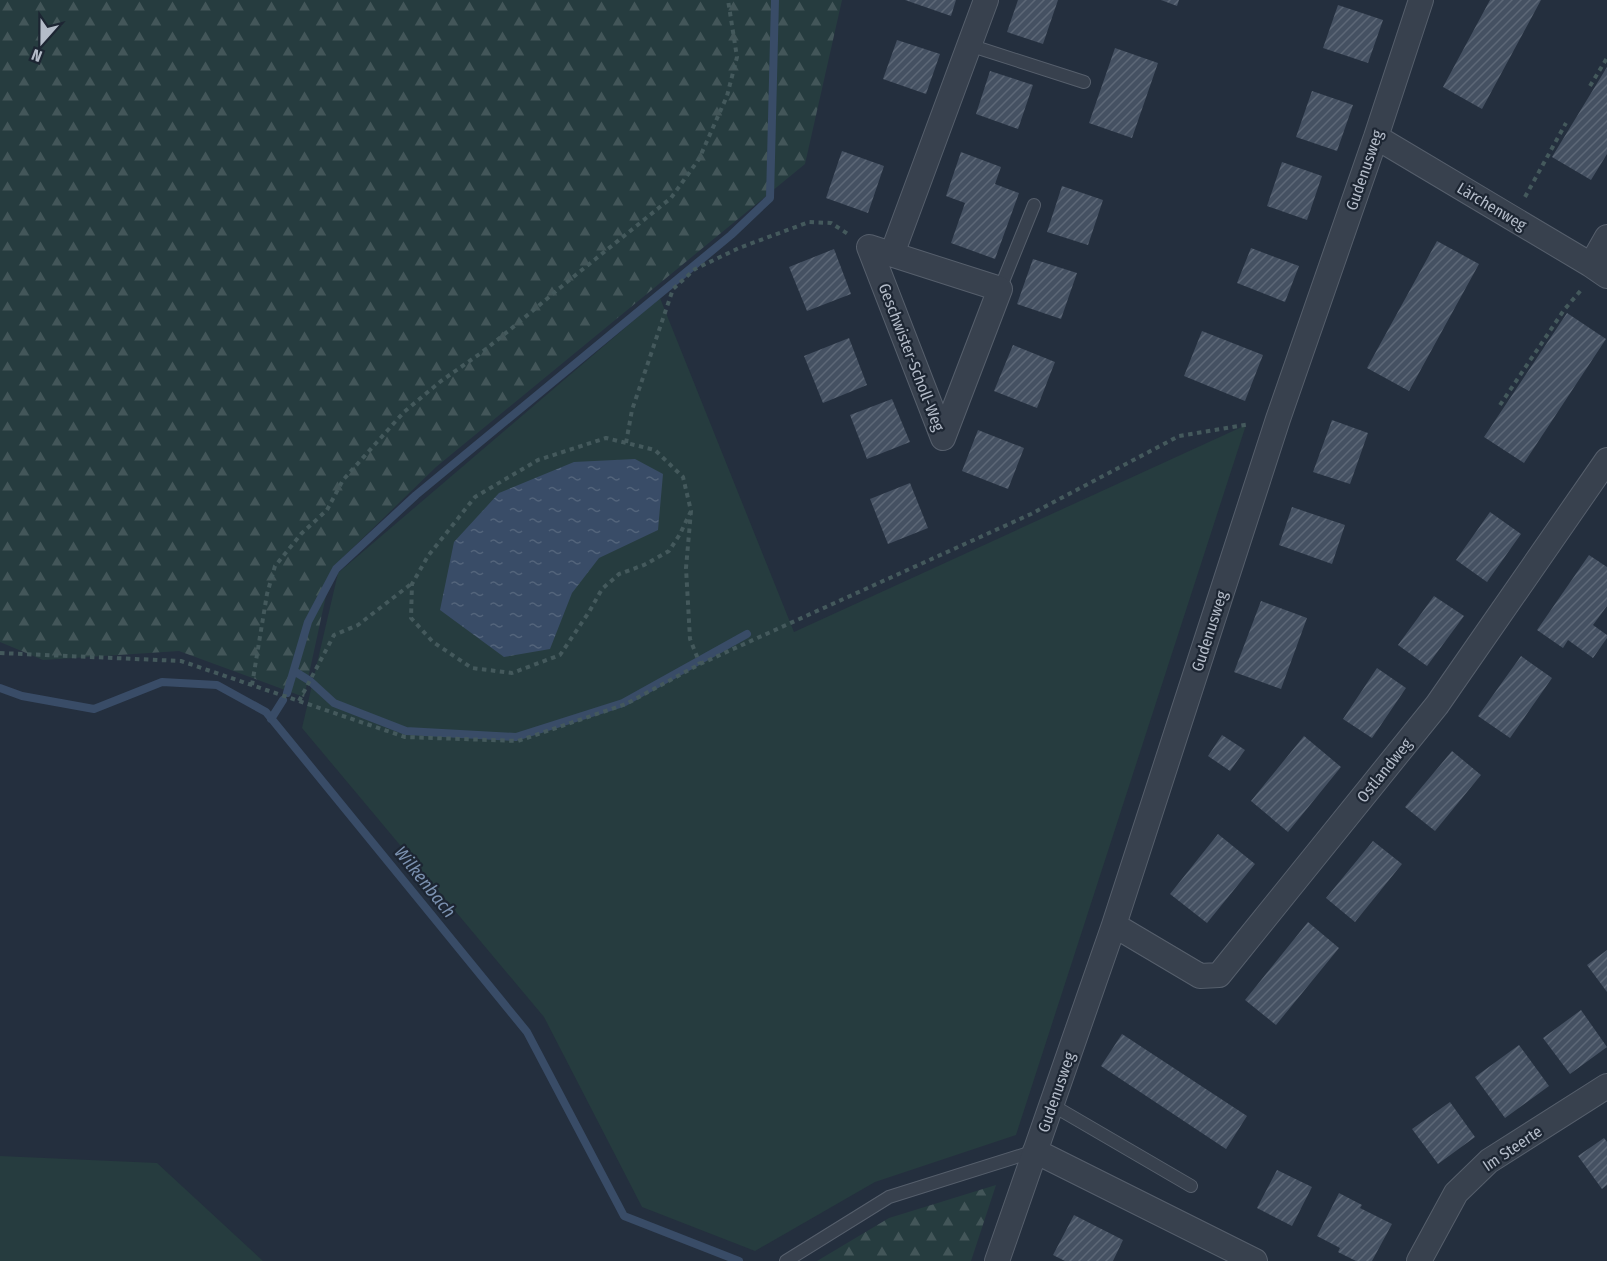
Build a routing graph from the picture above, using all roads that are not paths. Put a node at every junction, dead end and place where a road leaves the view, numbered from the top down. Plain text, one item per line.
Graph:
1 (986, 0) edge
2 (1421, 0) edge
3 (969, 45) junction
4 (1084, 82) dead end
5 (1376, 137) junction
6 (1034, 205) dead end
7 (1607, 237) edge
8 (892, 254) junction
9 (1599, 270) edge
10 (1000, 289) junction
11 (1607, 460) edge
12 (1114, 925) junction
13 (1607, 1086) edge
14 (1052, 1105) junction
15 (1035, 1152) junction
16 (1191, 1185) dead end
17 (786, 1261) edge
18 (997, 1261) edge
19 (1255, 1261) edge
20 (1419, 1261) edge

1 - 3 street
2 - 5 street, Gudenusweg
3 - 4 lane
3 - 8 street
5 - 9 street, Lärchenweg
5 - 12 street, Gudenusweg
6 - 10 lane
7 - 9 street
8 - 10 street
8 - 10 street, Geschwister-Scholl-Weg
11 - 12 street, Ostlandweg
12 - 14 street, Gudenusweg
13 - 20 street, Im Steerte
14 - 15 street, Gudenusweg
14 - 16 lane
15 - 17 lane
15 - 18 street, Gudenusweg
15 - 19 street

